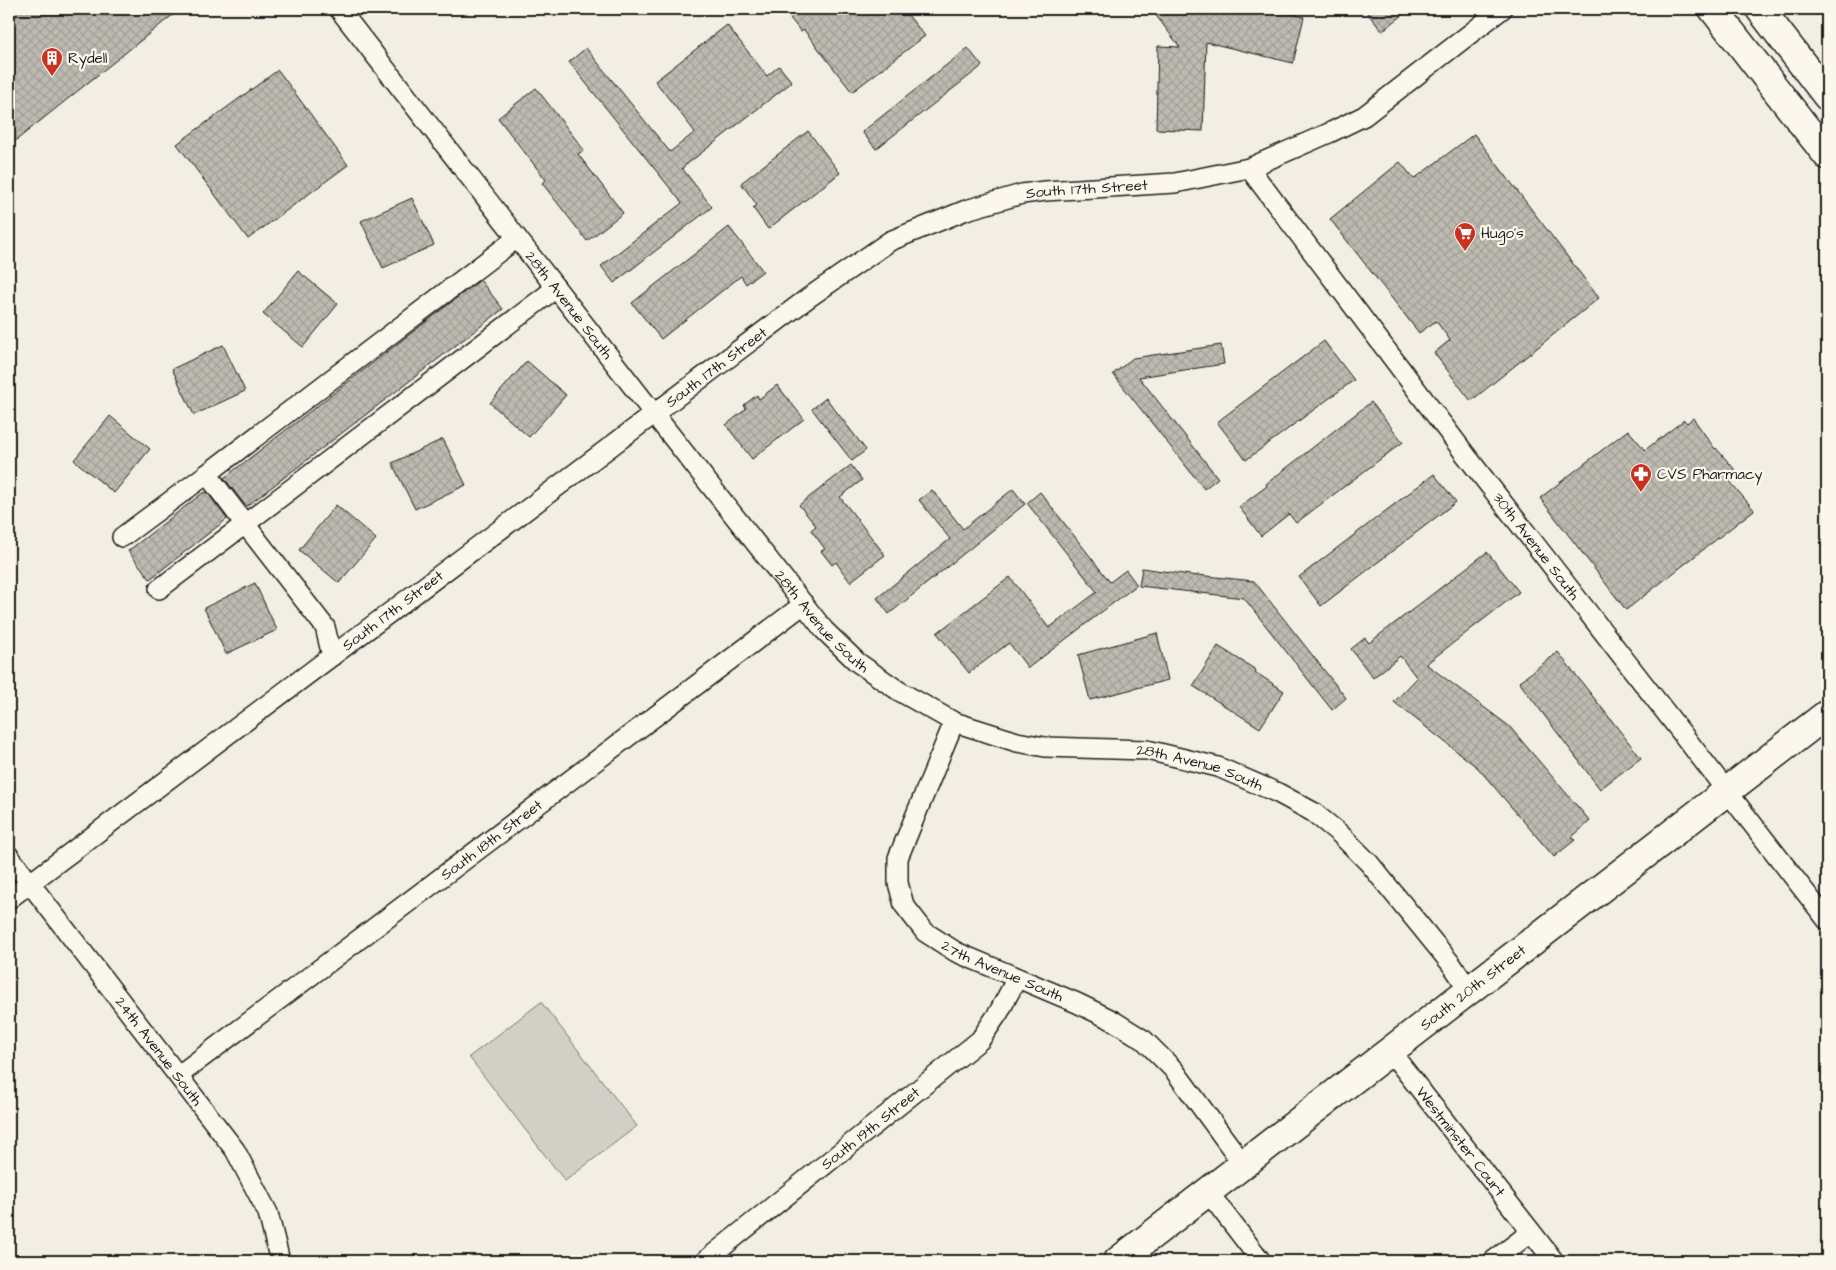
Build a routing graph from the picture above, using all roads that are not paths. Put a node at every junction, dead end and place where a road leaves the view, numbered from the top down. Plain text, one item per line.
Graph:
1 (339, 9) edge
2 (1502, 9) edge
3 (1713, 9) edge
4 (1760, 9) edge
5 (1827, 96) edge
6 (1827, 155) edge
7 (1249, 168) junction
8 (517, 238) junction
9 (556, 288) junction
10 (654, 414) junction
11 (207, 474) junction
12 (245, 524) junction
13 (122, 537) dead end
14 (159, 589) dead end
15 (804, 604) junction
16 (332, 656) junction
17 (1827, 714) edge
18 (954, 722) junction
19 (1726, 790) junction
20 (9, 856) edge
21 (30, 883) junction
22 (9, 899) edge
23 (1827, 920) edge
24 (1017, 978) junction
25 (1469, 990) junction
26 (1390, 1051) junction
27 (179, 1075) junction
28 (1243, 1164) junction
29 (1208, 1192) junction
30 (1531, 1232) junction
31 (280, 1261) edge
32 (705, 1261) edge
33 (1118, 1261) edge
34 (1261, 1261) edge
35 (1493, 1261) edge
36 (1554, 1261) edge

1 - 8 street, 28th Avenue South
2 - 7 street, South 17th Street
3 - 6 street
4 - 5 street
7 - 10 street, South 17th Street
7 - 19 street, 30th Avenue South
8 - 9 street, 28th Avenue South
8 - 11 street
9 - 10 street, 28th Avenue South
9 - 12 street
10 - 15 street, 28th Avenue South
10 - 16 street, South 17th Street
11 - 12 street
11 - 13 street
12 - 14 street
12 - 16 street
15 - 18 street, 28th Avenue South
15 - 27 street, South 18th Street
16 - 21 street, South 17th Street
17 - 19 street, South 20th Street
18 - 24 street, 27th Avenue South
18 - 25 street, 28th Avenue South
19 - 23 street, 30th Avenue South
19 - 25 street, South 20th Street
20 - 21 street, 24th Avenue South
21 - 22 street, South 17th Street
21 - 27 street, 24th Avenue South
24 - 28 street, 27th Avenue South
24 - 32 street, South 19th Street
25 - 26 street, South 20th Street
26 - 28 street, South 20th Street
26 - 30 street, Westminster Court
27 - 31 street, 24th Avenue South
28 - 29 street, South 20th Street
29 - 33 street, South 20th Street
29 - 34 street
30 - 35 street
30 - 36 street, Westminster Court

